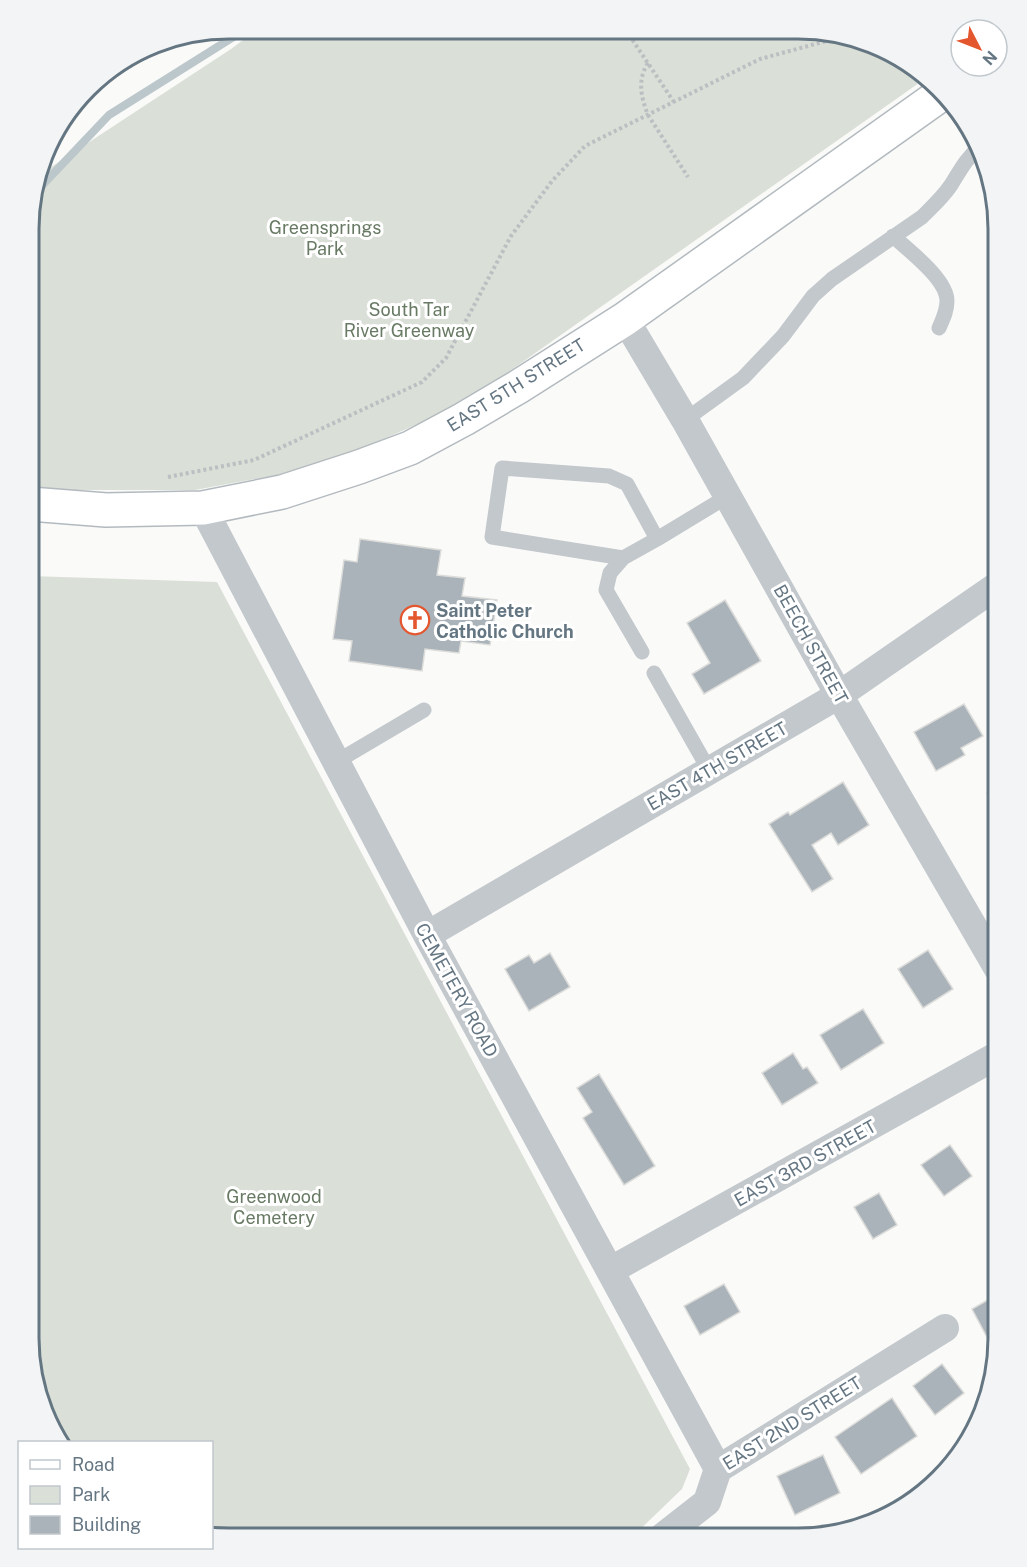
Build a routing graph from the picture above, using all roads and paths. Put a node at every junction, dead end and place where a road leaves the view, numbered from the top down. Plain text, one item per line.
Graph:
1 (632, 39) edge
2 (825, 41) edge
3 (648, 63) junction
4 (936, 99) edge
5 (674, 102) junction
6 (648, 115) junction
7 (972, 153) edge
8 (688, 177) dead end
9 (893, 236) junction
10 (624, 319) junction
11 (939, 328) dead end
12 (685, 420) junction
13 (165, 478) dead end
14 (728, 496) junction
15 (39, 505) edge
16 (202, 508) junction
17 (657, 539) junction
18 (623, 558) junction
19 (988, 592) edge
20 (642, 652) dead end
21 (654, 674) dead end
22 (839, 695) junction
23 (424, 710) dead end
24 (336, 762) junction
25 (709, 770) junction
26 (427, 935) junction
27 (988, 952) edge
28 (988, 1061) edge
29 (611, 1270) junction
30 (945, 1328) dead end
31 (718, 1469) junction
32 (674, 1528) edge

1 - 3 path
2 - 5 path
3 - 5 path
3 - 6 path
4 - 10 main road, EAST 5TH STREET
5 - 6 path
6 - 8 path
6 - 13 path
7 - 9 lane
9 - 11 lane
9 - 12 lane
10 - 12 street, BEECH STREET
10 - 16 main road, EAST 5TH STREET
12 - 14 street, BEECH STREET
14 - 17 lane
14 - 22 street, BEECH STREET
15 - 16 main road, EAST 5TH STREET
16 - 24 street, CEMETERY ROAD
17 - 18 lane
17 - 18 lane
18 - 20 lane
19 - 22 street, EAST 4TH STREET
21 - 25 lane
22 - 25 street, EAST 4TH STREET
22 - 27 street, BEECH STREET
23 - 24 lane
24 - 26 street, CEMETERY ROAD
25 - 26 street, EAST 4TH STREET
26 - 29 street, CEMETERY ROAD
28 - 29 street, EAST 3RD STREET
29 - 31 street, CEMETERY ROAD
30 - 31 street, EAST 2ND STREET
31 - 32 street, EAST 2ND STREET

